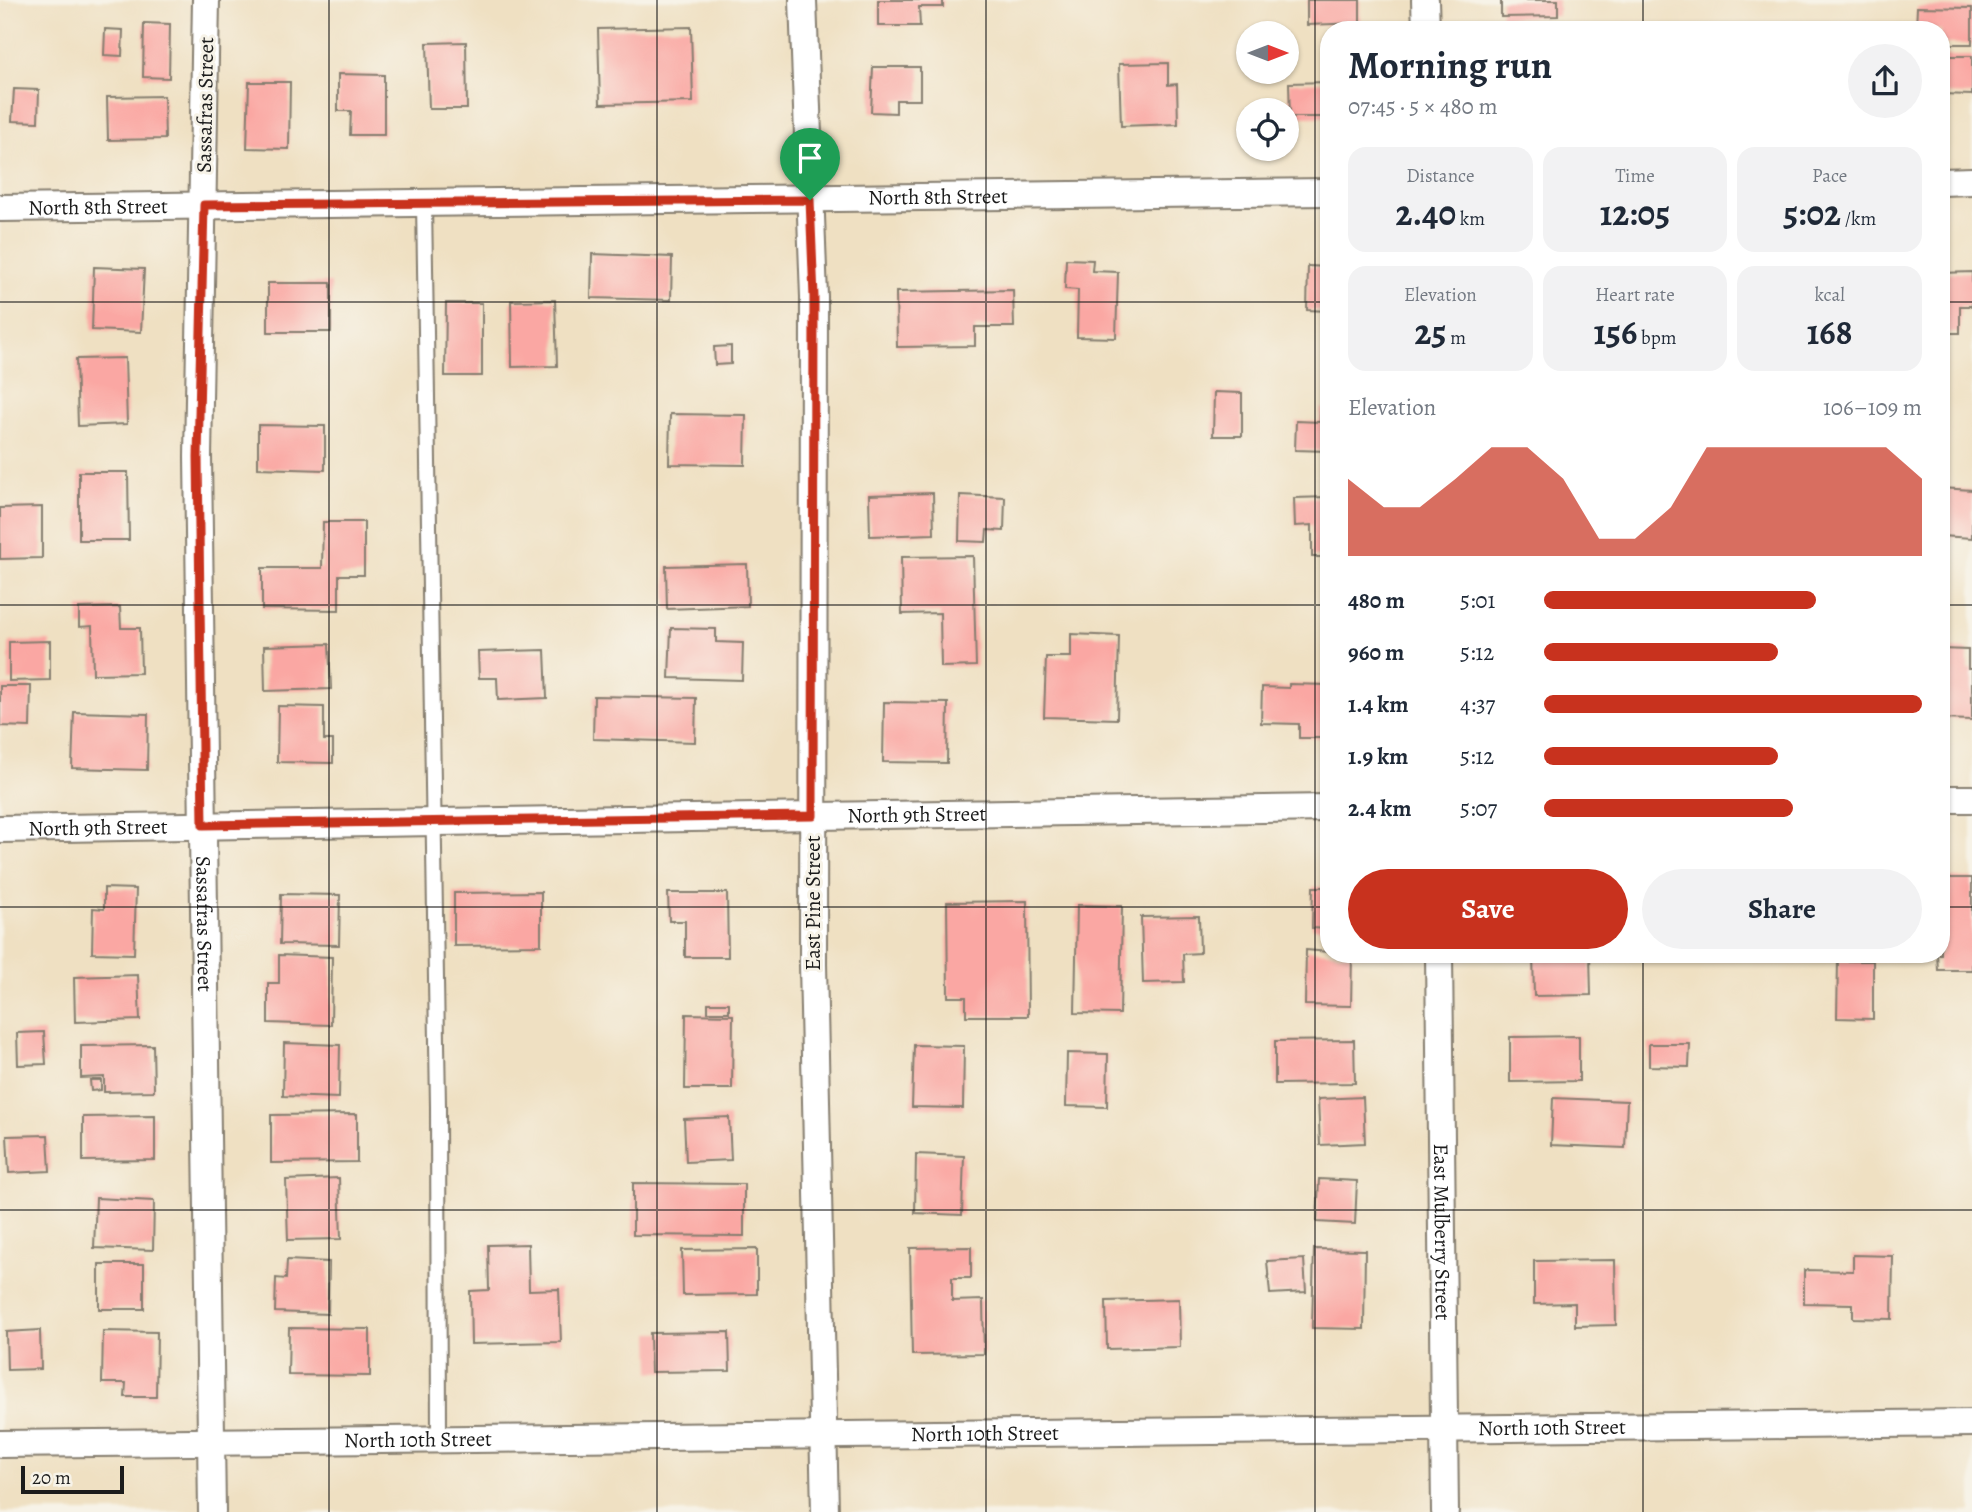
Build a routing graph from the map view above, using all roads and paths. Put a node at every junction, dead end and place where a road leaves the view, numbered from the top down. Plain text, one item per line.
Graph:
1 (206, 0) edge
2 (803, 0) edge
3 (1425, 0) edge
4 (1426, 21) edge
5 (1972, 181) edge
6 (1950, 182) edge
7 (1320, 192) edge
8 (810, 200) junction
9 (424, 203) junction
10 (204, 205) junction
11 (0, 208) edge
12 (1950, 799) edge
13 (1972, 799) edge
14 (1320, 807) edge
15 (813, 816) junction
16 (431, 822) junction
17 (203, 825) junction
18 (0, 829) edge
19 (1439, 963) edge
20 (1972, 1423) edge
21 (1444, 1430) junction
22 (824, 1435) junction
23 (439, 1438) junction
24 (210, 1440) junction
25 (0, 1444) edge
26 (212, 1512) edge
27 (825, 1512) edge
28 (1445, 1512) edge

1 - 10 street, Sassafras Street
2 - 8 street, East Pine Street
3 - 4 street
5 - 6 street
7 - 8 street, North 8th Street
8 - 9 street, North 8th Street
8 - 15 street, East Pine Street
9 - 10 street, North 8th Street
9 - 16 lane
10 - 11 street, North 8th Street
10 - 17 street, Sassafras Street
12 - 13 street
14 - 15 street, North 9th Street
15 - 16 street, North 9th Street
15 - 22 street, East Pine Street
16 - 17 street, North 9th Street
16 - 23 lane
17 - 18 street, North 9th Street
17 - 24 street, Sassafras Street
19 - 21 street, East Mulberry Street
20 - 21 street, North 10th Street
21 - 22 street, North 10th Street
21 - 28 street, East Mulberry Street
22 - 23 street, North 10th Street
22 - 27 street, East Pine Street
23 - 24 street, North 10th Street
24 - 25 street, North 10th Street
24 - 26 street, Sassafras Street

